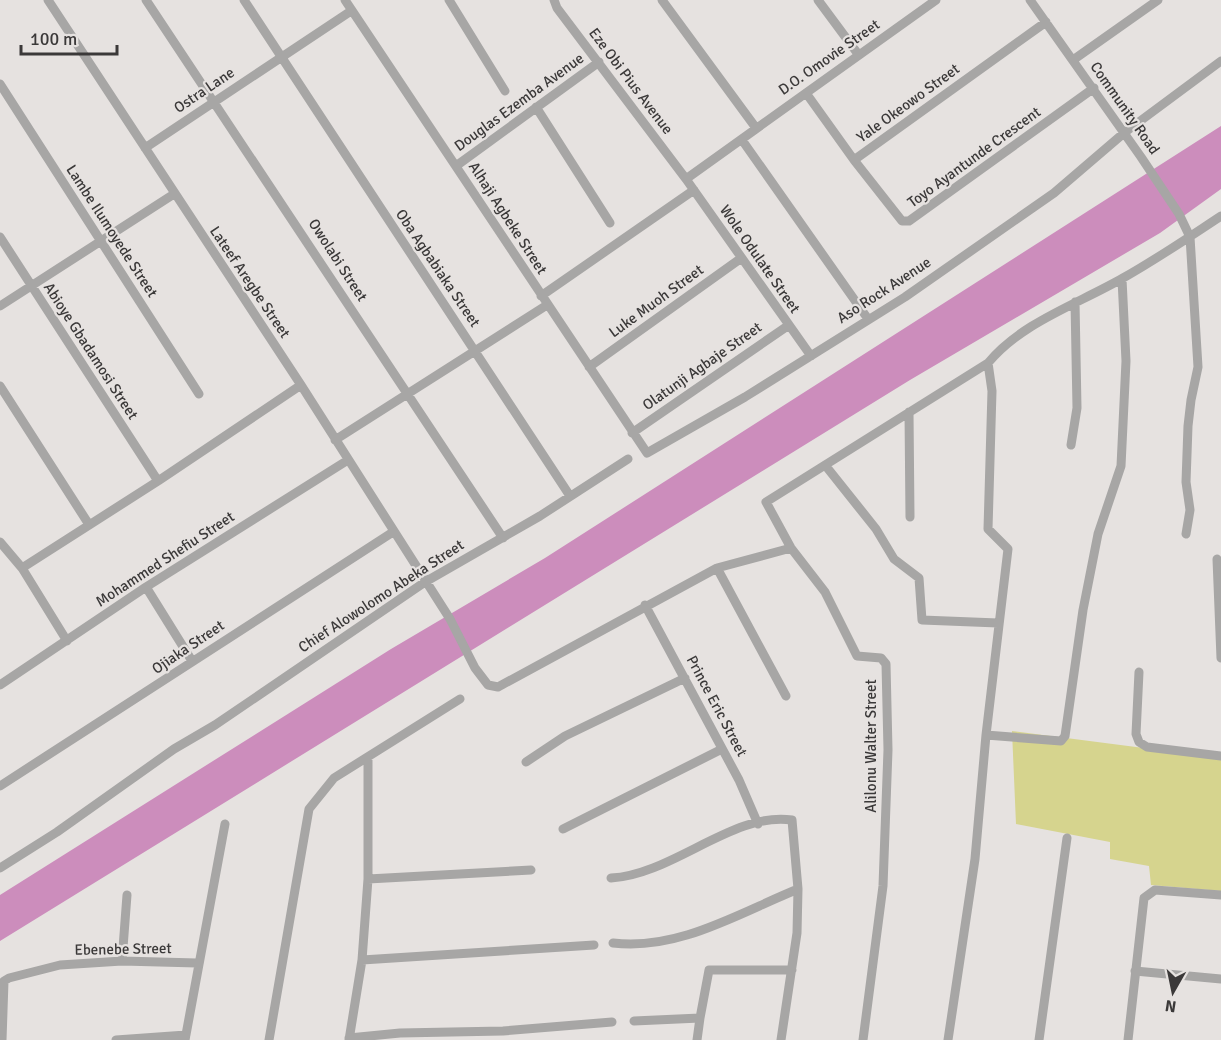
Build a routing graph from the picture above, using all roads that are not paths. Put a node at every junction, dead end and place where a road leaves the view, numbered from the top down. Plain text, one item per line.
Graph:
1 (48, 0) edge
2 (146, 0) edge
3 (244, 0) edge
4 (345, 0) edge
5 (449, 0) edge
6 (554, 0) edge
7 (818, 0) edge
8 (918, 0) edge
9 (936, 0) edge
10 (1030, 0) edge
11 (1140, 0) edge
12 (1158, 0) edge
13 (667, 2) edge
14 (924, 9) junction
15 (1147, 9) junction
16 (351, 10) junction
17 (1046, 22) junction
18 (858, 54) junction
19 (280, 57) junction
20 (1073, 60) junction
21 (1221, 61) edge
22 (599, 62) junction
23 (0, 84) edge
24 (1094, 88) junction
25 (505, 91) dead end
26 (806, 93) junction
27 (214, 100) junction
28 (536, 107) junction
29 (756, 128) junction
30 (1124, 133) junction
31 (742, 140) junction
32 (145, 148) junction
33 (854, 160) junction
34 (456, 166) junction
35 (686, 179) junction
36 (694, 190) junction
37 (174, 194) junction
38 (1221, 216) edge
39 (610, 224) dead end
40 (0, 237) edge
41 (1190, 237) junction
42 (100, 242) junction
43 (740, 259) junction
44 (1122, 279) junction
45 (31, 286) junction
46 (542, 296) junction
47 (1075, 302) junction
48 (547, 305) junction
49 (0, 306) edge
50 (868, 319) junction
51 (789, 325) junction
52 (476, 351) junction
53 (811, 356) junction
54 (988, 363) junction
55 (589, 367) junction
56 (301, 385) junction
57 (0, 386) edge
58 (199, 394) dead end
59 (409, 395) junction
60 (909, 412) junction
61 (632, 433) junction
62 (336, 440) junction
63 (1071, 445) dead end
64 (647, 453) joint
65 (628, 459) dead end
66 (348, 460) junction
67 (825, 465) junction
68 (158, 481) junction
69 (570, 496) junction
70 (910, 517) dead end
71 (88, 523) junction
72 (393, 532) junction
73 (1186, 534) dead end
74 (503, 538) junction
75 (2, 548) edge
76 (791, 548) junction
77 (1217, 559) dead end
78 (22, 567) junction
79 (717, 568) junction
80 (425, 582) junction
81 (146, 588) junction
82 (645, 605) junction
83 (1220, 611) edge
84 (998, 623) junction
85 (67, 641) junction
86 (1221, 658) edge
87 (192, 662) junction
88 (1139, 672) dead end
89 (685, 678) junction
90 (0, 685) edge
91 (786, 696) dead end
92 (460, 699) dead end
93 (986, 735) junction
94 (722, 749) junction
95 (1221, 756) edge
96 (368, 757) junction
97 (526, 762) dead end
98 (0, 786) edge
99 (225, 824) dead end
100 (758, 824) junction
101 (563, 829) dead end
102 (1067, 838) dead end
103 (0, 868) edge
104 (531, 870) dead end
105 (611, 878) dead end
106 (368, 879) junction
107 (798, 889) junction
108 (1221, 894) edge
109 (127, 895) dead end
110 (612, 943) dead end
111 (594, 945) dead end
112 (362, 960) junction
113 (122, 961) junction
114 (197, 963) junction
115 (792, 970) junction
116 (1135, 971) junction
117 (1221, 979) edge
118 (2, 1014) edge
119 (700, 1018) junction
120 (634, 1021) dead end
121 (612, 1022) dead end
122 (186, 1037) edge
123 (349, 1039) edge
124 (2, 1040) edge
125 (116, 1040) edge
126 (269, 1040) edge
127 (697, 1040) edge
128 (781, 1040) edge
129 (863, 1040) edge
130 (948, 1040) edge
131 (1039, 1040) edge
132 (1128, 1040) edge

1 - 32 street, Lateef Aregbe Street
2 - 27 street, Owolabi Street
3 - 19 street, Oba Agbabiaka Street
4 - 16 street, Alhaji Agbeke Street
5 - 25 street
6 - 22 street, Eze Obi Pius Avenue
7 - 18 street
8 - 14 street
9 - 14 street, D.O. Omovie Street
10 - 17 street, Community Road
11 - 15 street
12 - 15 street
13 - 29 street
14 - 18 street, D.O. Omovie Street
15 - 20 street
16 - 19 street, Ostra Lane
16 - 34 street, Alhaji Agbeke Street
17 - 20 street, Community Road
17 - 33 street, Yale Okeowo Street
18 - 26 street, D.O. Omovie Street
19 - 27 street, Ostra Lane
19 - 52 street, Oba Agbabiaka Street
20 - 24 street, Community Road
21 - 30 street, Aso Rock Avenue
22 - 28 street, Douglas Ezemba Avenue
22 - 35 street, Eze Obi Pius Avenue
23 - 42 street, Lambe Ilumoyede Street
24 - 30 street, Community Road
24 - 33 street, Toyo Ayantunde Crescent
26 - 29 street, D.O. Omovie Street
26 - 33 street, Yale Okeowo Street
27 - 32 street, Ostra Lane
27 - 59 street, Owolabi Street
28 - 34 street, Douglas Ezemba Avenue
28 - 39 street
29 - 31 street, D.O. Omovie Street
30 - 41 street, Community Road
30 - 50 street, Aso Rock Avenue
31 - 35 street, D.O. Omovie Street
31 - 50 street
32 - 37 street, Lateef Aregbe Street
34 - 46 street, Alhaji Agbeke Street
35 - 36 street, Wole Odulate Street
36 - 43 street, Wole Odulate Street
36 - 46 street
37 - 42 street
37 - 56 street, Lateef Aregbe Street
38 - 41 street
40 - 45 street, Abioye Gbadamosi Street
41 - 44 street
41 - 73 street
42 - 45 street
42 - 58 street, Lambe Ilumoyede Street
43 - 51 street, Wole Odulate Street
43 - 55 street, Luke Muoh Street
44 - 47 street
44 - 93 street
45 - 49 street
45 - 68 street, Abioye Gbadamosi Street
46 - 48 street, Alhaji Agbeke Street
47 - 54 street
47 - 63 street
48 - 52 street
48 - 55 street, Alhaji Agbeke Street
50 - 53 street, Aso Rock Avenue
51 - 53 street, Wole Odulate Street
51 - 61 street, Olatunji Agbaje Street
52 - 59 street
52 - 69 street, Oba Agbabiaka Street
53 - 64 street, Aso Rock Avenue
54 - 60 street
54 - 84 street
55 - 61 street, Alhaji Agbeke Street
56 - 62 street, Lateef Aregbe Street
56 - 68 street
57 - 71 street
59 - 62 street
59 - 74 street, Owolabi Street
60 - 67 street
60 - 70 street
61 - 64 street, Alhaji Agbeke Street
62 - 66 street, Lateef Aregbe Street
65 - 69 street, Chief Alowolomo Abeka Street
66 - 72 street, Lateef Aregbe Street
66 - 81 street, Mohammed Shefiu Street
67 - 76 street, Alilonu Walter Street
67 - 84 street
68 - 71 street
69 - 74 street, Chief Alowolomo Abeka Street
71 - 78 street
72 - 80 street, Lateef Aregbe Street
72 - 87 street, Ojiaka Street
74 - 80 street, Chief Alowolomo Abeka Street
75 - 78 street
76 - 79 street
76 - 129 street, Alilonu Walter Street
77 - 83 street
78 - 85 street
79 - 82 street
79 - 91 street
80 - 82 street, Lateef Aregbe Street
80 - 103 street, Chief Alowolomo Abeka Street
81 - 85 street, Mohammed Shefiu Street
81 - 87 street
82 - 89 street, Prince Eric Street
83 - 86 street
84 - 93 street
85 - 90 street, Mohammed Shefiu Street
87 - 98 street, Ojiaka Street
88 - 95 street
89 - 94 street, Prince Eric Street
89 - 97 street
92 - 96 street
93 - 130 street
94 - 100 street, Prince Eric Street
94 - 101 street
96 - 106 street
96 - 126 street
99 - 114 street
100 - 105 street
100 - 107 street
102 - 131 street
104 - 106 street
106 - 112 street
107 - 110 street
107 - 115 street
108 - 116 street
109 - 113 street
111 - 112 street
112 - 123 street
113 - 114 street, Ebenebe Street
113 - 118 street, Ebenebe Street
114 - 122 street
115 - 119 street
115 - 128 street
116 - 117 street
116 - 132 street
118 - 124 street, Ebenebe Street
119 - 120 street
119 - 127 street
121 - 123 street
122 - 125 street

